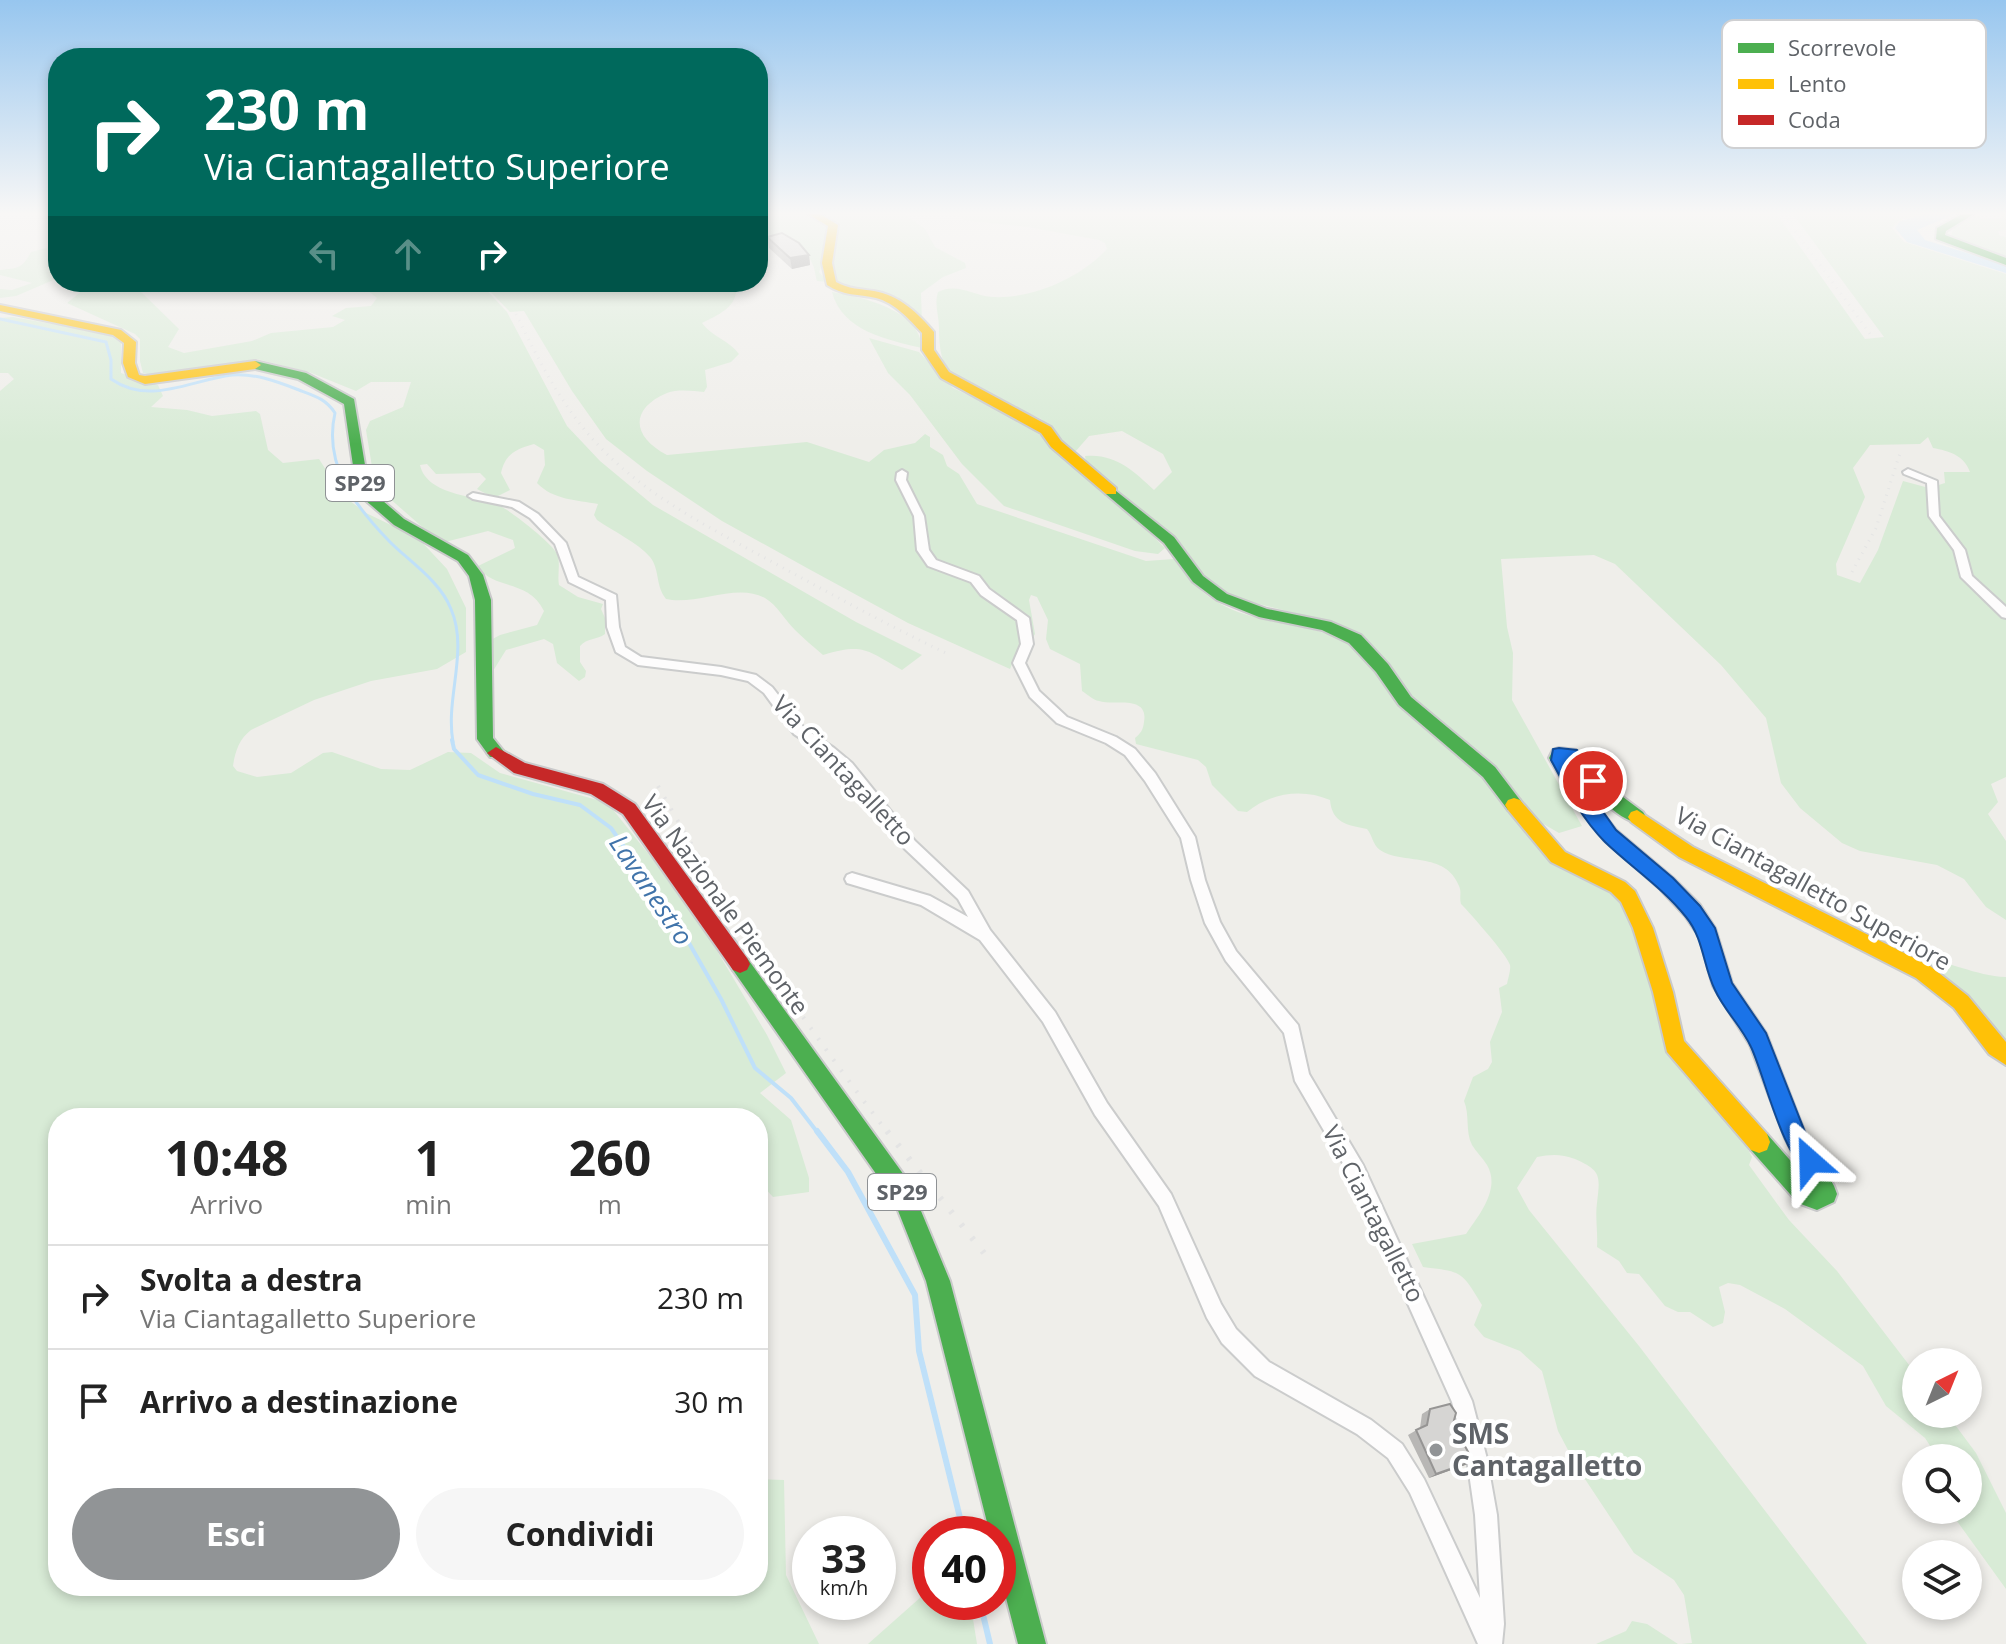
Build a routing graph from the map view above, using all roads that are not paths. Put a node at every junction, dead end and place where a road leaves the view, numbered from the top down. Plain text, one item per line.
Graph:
1 (842, 291) edge
2 (0, 308) edge
3 (1908, 472) dead end
4 (902, 473) dead end
5 (473, 496) dead end
6 (2006, 614) edge
7 (852, 879) dead end
8 (985, 935) junction
9 (2006, 1055) edge
10 (1032, 1644) edge
11 (1490, 1644) edge

1 - 9 street, Via Ciantagalletto Superiore
2 - 10 street, Via Nazionale Piemonte / SP29
3 - 6 street
4 - 11 street, Via Ciantagalletto
5 - 8 street, Via Ciantagalletto
7 - 8 street, Via Ciantagalletto
8 - 11 street, Via Ciantagalletto

